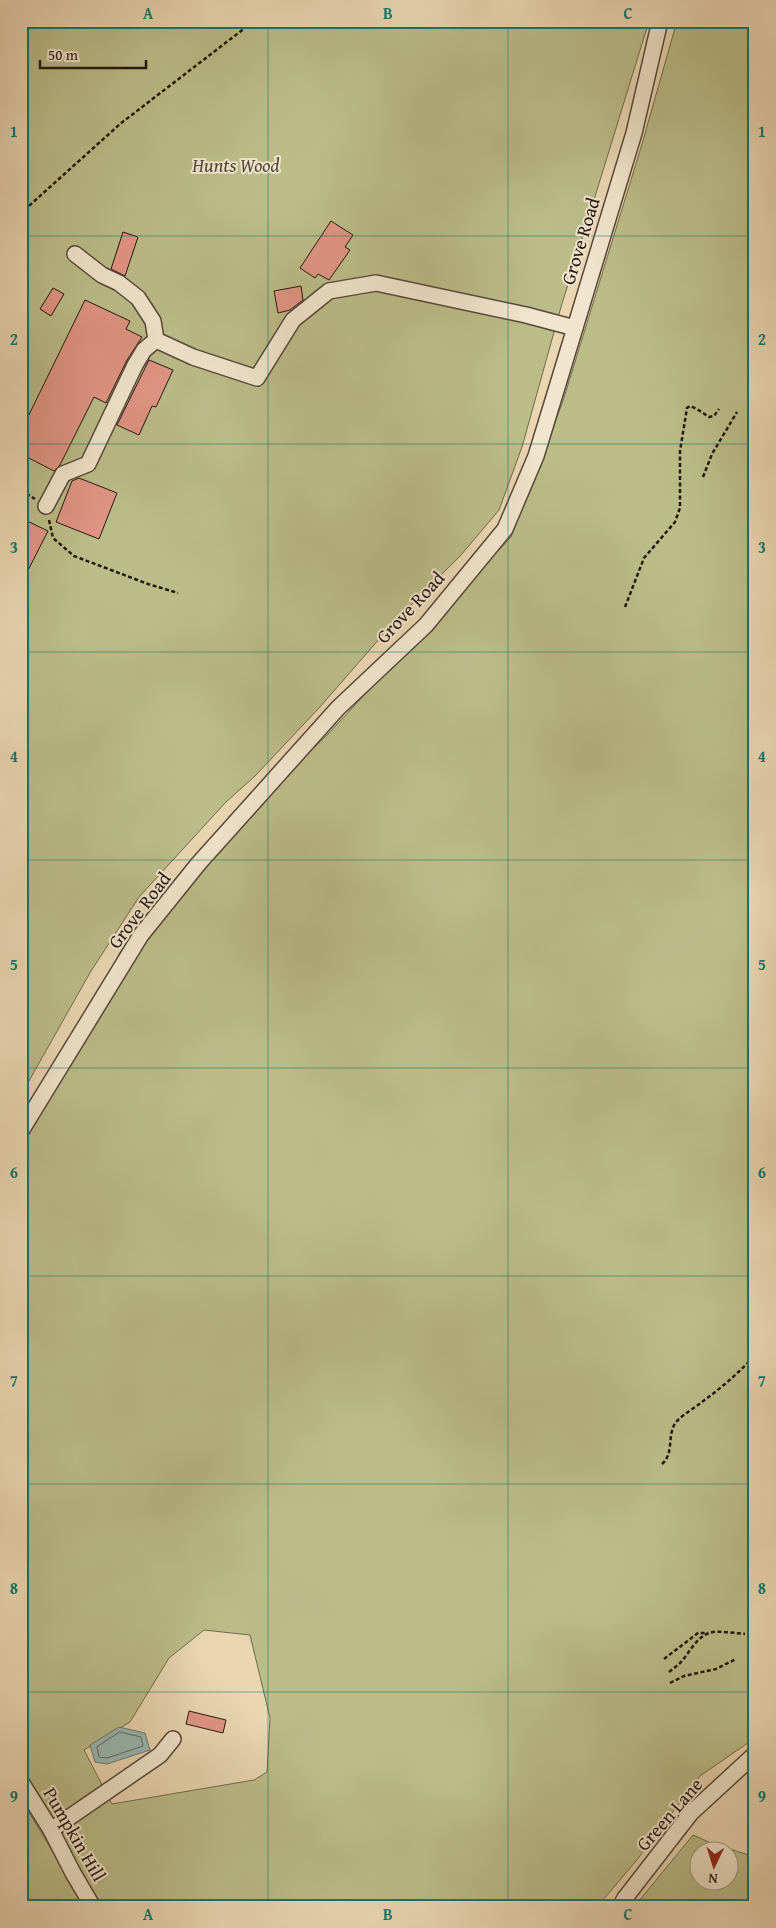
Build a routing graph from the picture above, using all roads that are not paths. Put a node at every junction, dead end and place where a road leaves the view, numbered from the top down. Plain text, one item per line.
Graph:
1 (660, 21) edge
2 (75, 254) dead end
3 (575, 328) junction
4 (156, 340) junction
5 (46, 506) road end
6 (21, 1130) edge
7 (173, 1739) dead end
8 (755, 1754) edge
9 (21, 1782) edge
10 (51, 1830) junction
11 (93, 1907) edge
12 (620, 1907) edge

1 - 3 street, Grove Road
2 - 4 street
3 - 4 street
3 - 6 street, Grove Road
4 - 5 street
7 - 10 street
8 - 12 street, Green Lane
9 - 10 street, Pumpkin Hill
10 - 11 street, Pumpkin Hill

